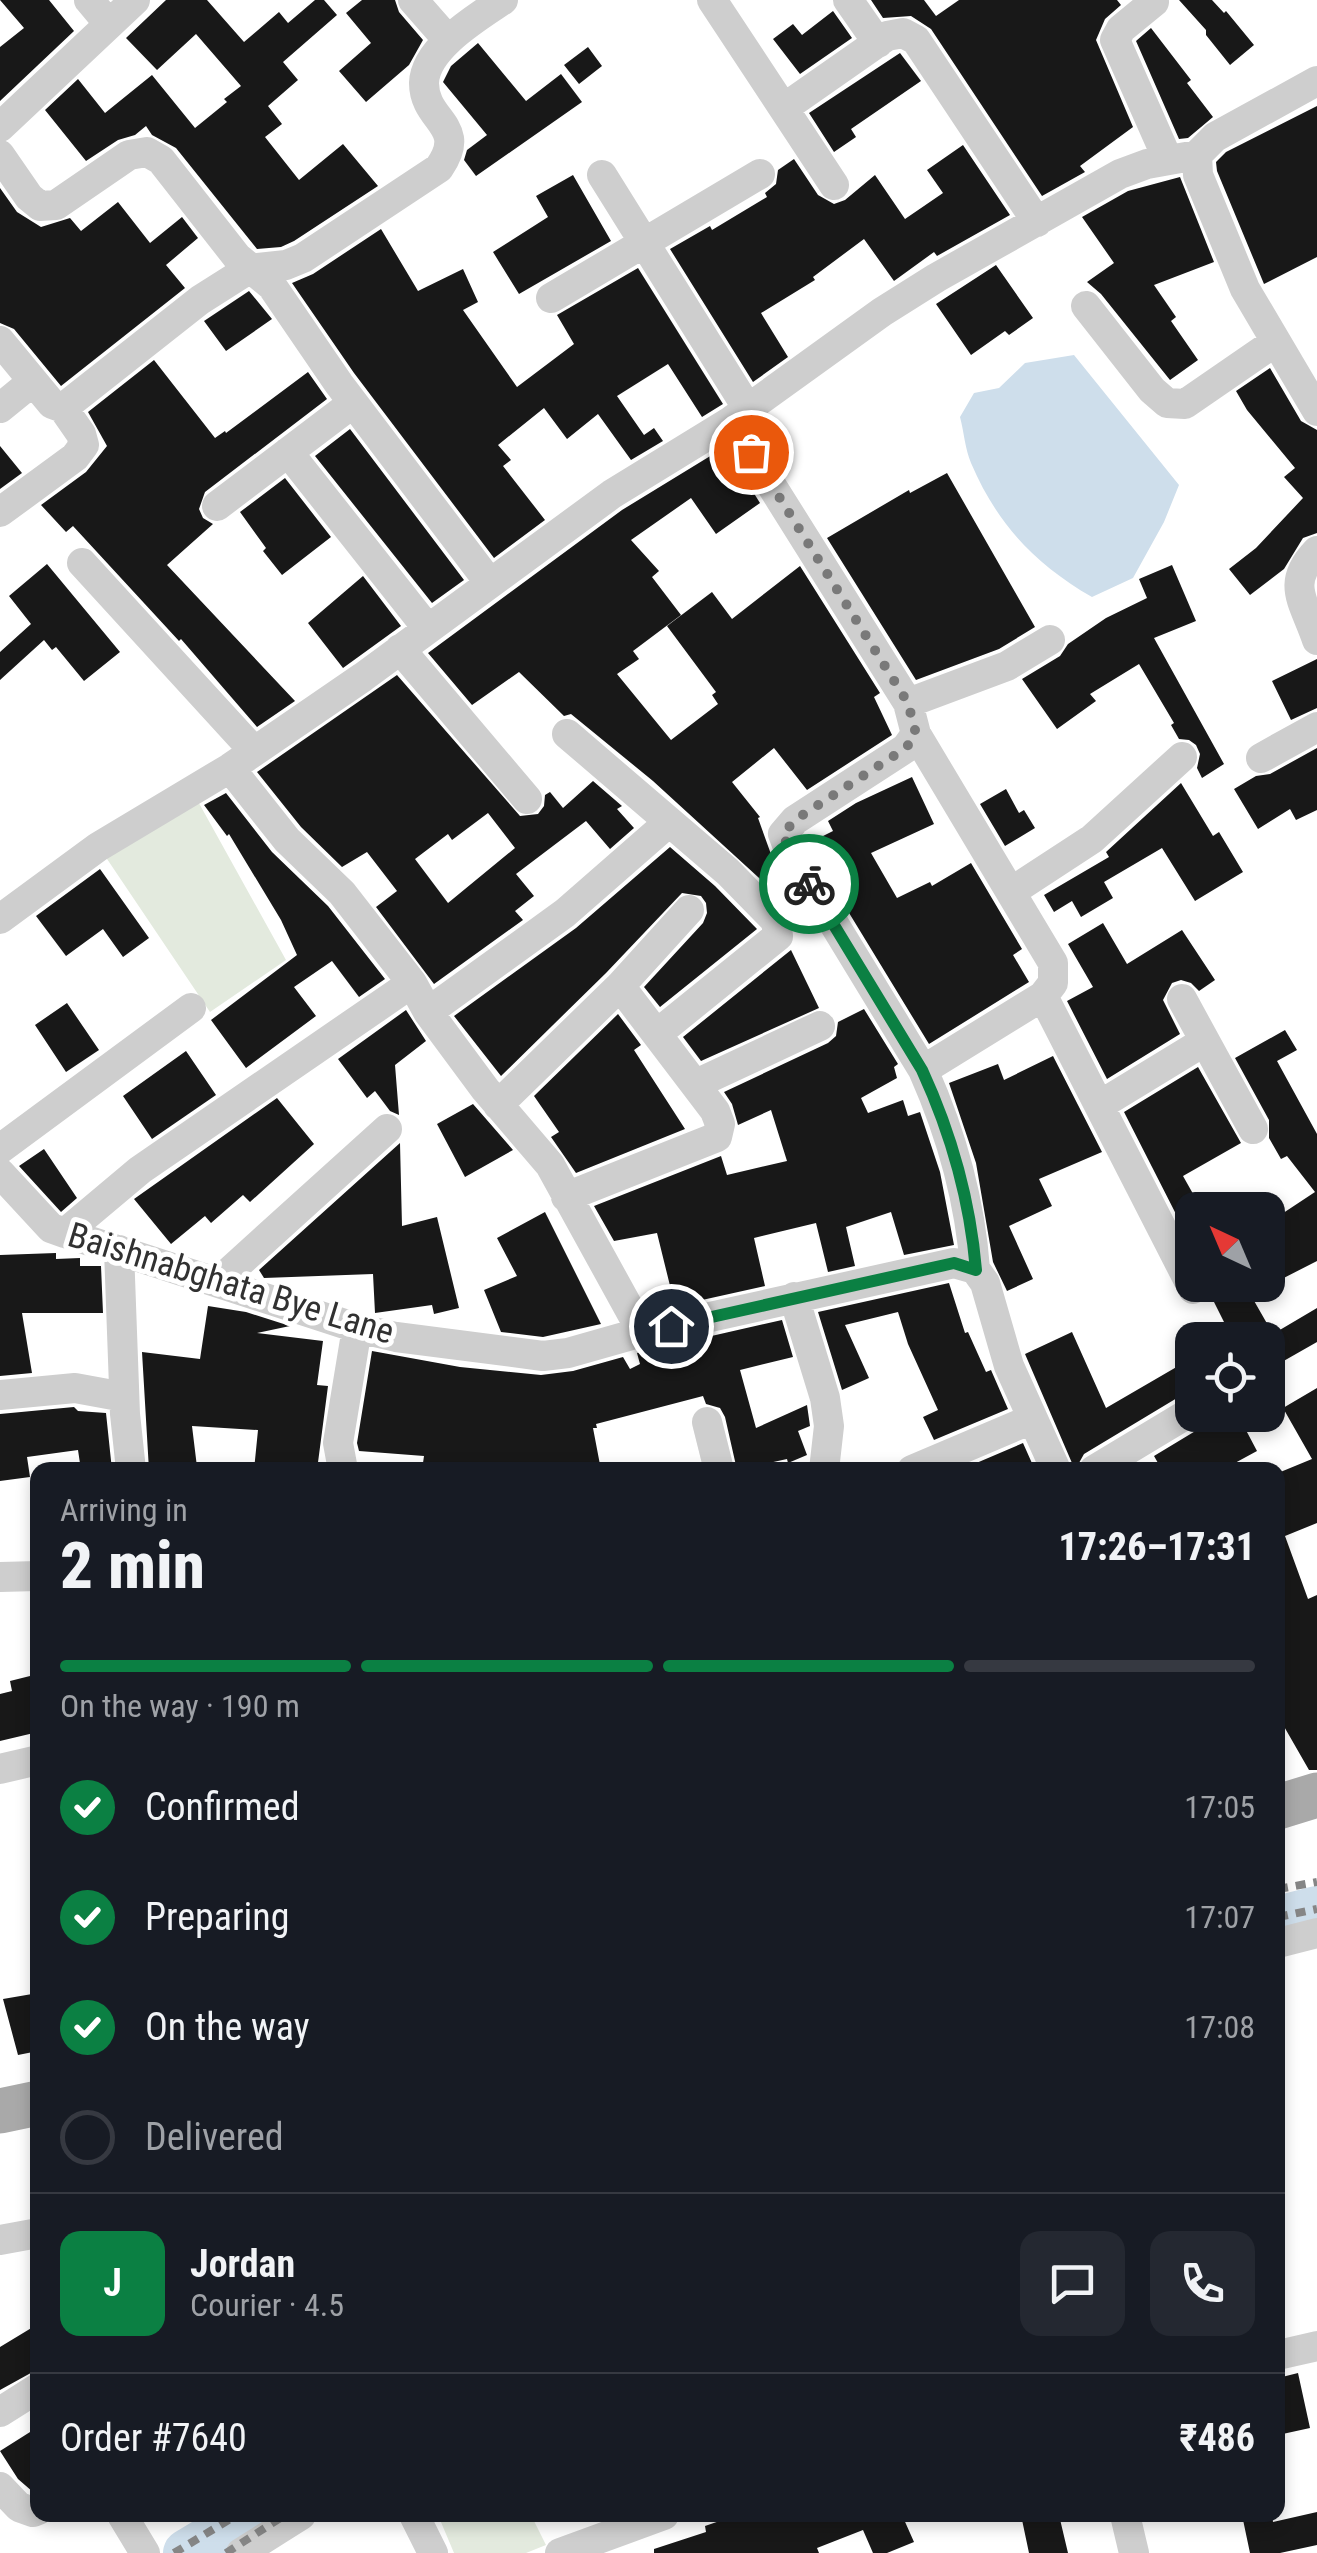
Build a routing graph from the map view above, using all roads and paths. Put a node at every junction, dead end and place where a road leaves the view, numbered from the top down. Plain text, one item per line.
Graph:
1 (89, 0) edge
2 (135, 0) edge
3 (413, 0) edge
4 (503, 0) edge
5 (712, 0) edge
6 (848, 0) edge
7 (1154, 2) edge
8 (109, 24) junction
9 (448, 40) junction
10 (878, 43) junction
11 (1317, 80) edge
12 (784, 108) junction
13 (0, 127) edge
14 (0, 154) edge
15 (1182, 158) junction
16 (760, 174) dead end
17 (602, 175) dead end
18 (834, 185) dead end
19 (1037, 222) junction
20 (644, 243) junction
21 (249, 269) junction
22 (550, 298) dead end
23 (1086, 306) dead end
24 (0, 341) edge
25 (1274, 342) junction
26 (32, 382) junction
27 (353, 402) junction
28 (0, 408) edge
29 (63, 408) junction
30 (1317, 411) edge
31 (740, 415) junction
32 (288, 452) junction
33 (217, 506) dead end
34 (0, 512) edge
35 (1317, 551) edge
36 (82, 562) dead end
37 (489, 582) junction
38 (428, 629) junction
39 (1050, 640) dead end
40 (1317, 640) edge
41 (400, 649) junction
42 (908, 703) junction
43 (1317, 727) edge
44 (567, 734) dead end
45 (916, 734) junction
46 (1182, 757) dead end
47 (1261, 758) dead end
48 (242, 759) junction
49 (526, 799) dead end
50 (668, 823) junction
51 (1011, 892) junction
52 (689, 910) dead end
53 (0, 918) edge
54 (412, 983) junction
55 (620, 986) junction
56 (1042, 996) junction
57 (1182, 999) dead end
58 (191, 1008) dead end
59 (428, 1012) junction
60 (820, 1026) dead end
61 (658, 1033) junction
62 (1204, 1041) junction
63 (922, 1070) junction
64 (696, 1084) junction
65 (498, 1105) junction
66 (1100, 1106) junction
67 (1253, 1129) dead end
68 (387, 1130) dead end
69 (0, 1149) edge
70 (0, 1173) edge
71 (566, 1198) junction
72 (64, 1233) junction
73 (119, 1250) junction
74 (1175, 1254) edge
75 (976, 1270) junction
76 (219, 1280) junction
77 (794, 1298) junction
78 (357, 1328) junction
79 (642, 1332) junction
80 (0, 1395) edge
81 (124, 1397) junction
82 (1032, 1419) junction
83 (707, 1422) dead end
84 (1175, 1422) edge
85 (130, 1462) edge
86 (342, 1462) edge
87 (717, 1462) edge
88 (825, 1462) edge
89 (931, 1462) edge
90 (1052, 1462) edge
91 (1108, 1462) edge
92 (30, 1576) edge
93 (0, 1577) edge
94 (30, 1762) edge
95 (0, 1769) edge
96 (1317, 1794) edge
97 (1285, 1805) edge
98 (1317, 1933) edge
99 (1285, 1942) edge
100 (30, 2105) edge
101 (0, 2111) edge
102 (30, 2234) edge
103 (0, 2240) edge
104 (1317, 2346) edge
105 (1285, 2353) edge
106 (30, 2393) edge
107 (0, 2412) edge
108 (0, 2487) edge
109 (30, 2509) edge
110 (126, 2522) edge
111 (289, 2522) edge
112 (418, 2522) edge
113 (648, 2522) edge
114 (1127, 2522) edge
115 (593, 2547) edge
116 (145, 2553) edge
117 (241, 2553) edge
118 (433, 2553) edge
119 (560, 2553) edge
120 (1134, 2553) edge

1 - 8 street
2 - 8 street
3 - 9 street
4 - 9 street
5 - 12 street
6 - 10 street
7 - 15 street
8 - 13 street
9 - 21 street
10 - 12 street
10 - 19 street
11 - 15 street
12 - 18 street
14 - 21 street
15 - 19 street
15 - 25 street
16 - 20 street
17 - 20 street
19 - 31 street
20 - 22 street
20 - 31 street
21 - 27 street
21 - 29 street
23 - 25 street
24 - 26 street
25 - 30 street
26 - 28 street
26 - 29 street
27 - 32 street
27 - 37 street
29 - 34 street
31 - 37 street
31 - 42 street
32 - 33 street
32 - 38 street
35 - 40 street
36 - 48 street
37 - 38 street
38 - 41 street
39 - 42 street
41 - 48 street
41 - 49 street
42 - 45 street
43 - 47 street
44 - 50 street
45 - 51 street
45 - 63 street
46 - 51 street
48 - 53 street
48 - 54 street
50 - 59 street
50 - 61 street
51 - 56 street
52 - 55 street
54 - 59 street
54 - 72 street
55 - 61 street
55 - 65 street
56 - 63 street
56 - 66 street
57 - 62 street
58 - 69 street
59 - 65 street
60 - 64 street
61 - 64 street
62 - 66 street
62 - 67 street
63 - 75 street
64 - 71 street
65 - 71 street
66 - 74 street
68 - 76 street
70 - 72 street, Baishnabghata Bye Lane
71 - 79 street
72 - 73 street, Baishnabghata Bye Lane
73 - 76 street, Baishnabghata Bye Lane
73 - 81 street
75 - 77 street, Baishnabghata Bye Lane
75 - 82 street
76 - 78 street, Baishnabghata Bye Lane
77 - 79 street, Baishnabghata Bye Lane
77 - 88 street
78 - 79 street, Baishnabghata Bye Lane
78 - 86 street
80 - 81 street
81 - 85 street
82 - 89 street
82 - 90 street
83 - 87 street
84 - 91 street
92 - 93 street
94 - 95 street
96 - 97 main road
98 - 99 street
100 - 101 main road
102 - 103 street
104 - 105 street
106 - 107 street
108 - 109 street
110 - 116 street
111 - 117 street
112 - 118 street
113 - 115 street
114 - 120 street
115 - 119 street

